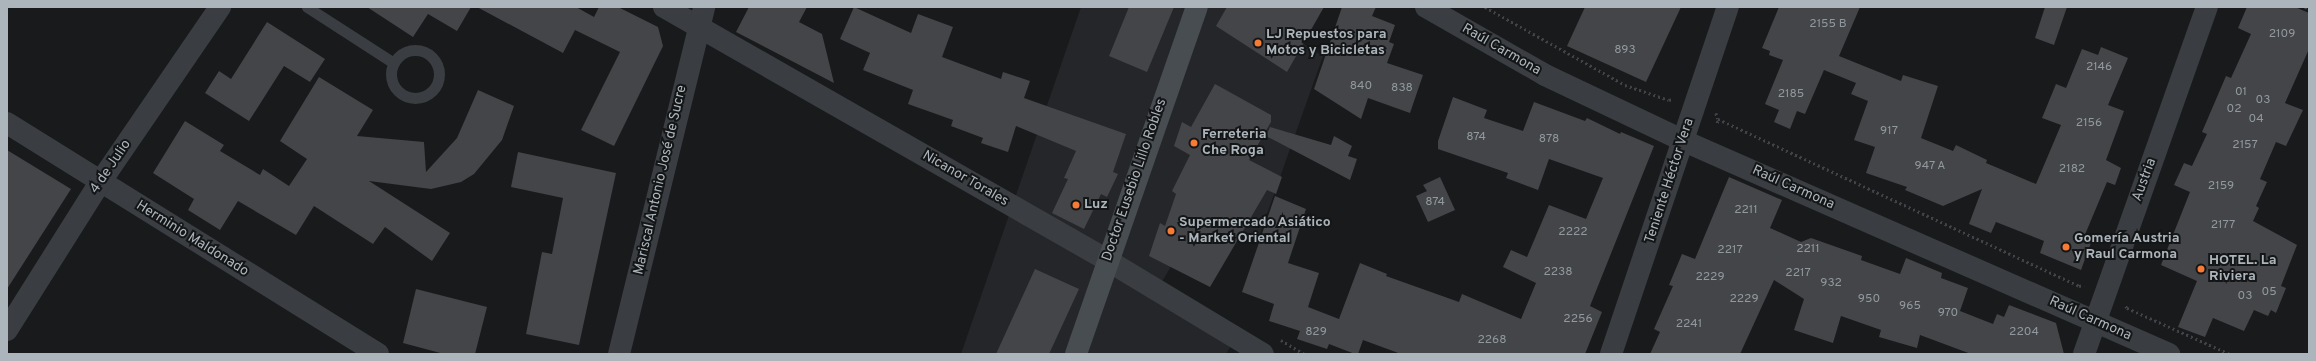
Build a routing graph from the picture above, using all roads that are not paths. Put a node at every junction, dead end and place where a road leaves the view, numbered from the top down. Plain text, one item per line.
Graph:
1 (220, 7) edge
2 (307, 7) edge
3 (664, 7) edge
4 (1197, 7) edge
5 (1426, 7) edge
6 (1728, 7) edge
7 (2207, 7) edge
8 (701, 16) edge
9 (394, 63) junction
10 (7, 123) edge
11 (1684, 141) junction
12 (101, 181) junction
13 (1107, 260) junction
14 (2095, 321) junction
15 (7, 330) edge
16 (352, 348) edge
17 (378, 354) edge
18 (619, 354) edge
19 (1076, 354) edge
20 (1263, 354) edge
21 (1611, 354) edge
22 (2084, 354) edge
23 (2169, 354) edge

1 - 12 street, 4 de Julio
2 - 9 lane
3 - 8 street, Nicanor Torales
4 - 13 main road, Doctor Eusebio Lillo Robles
5 - 11 street, Raúl Carmona
6 - 11 street, Teniente Héctor Vera
7 - 14 street, Austria
8 - 13 street, Nicanor Torales
8 - 18 street, Mariscal Antonio José de Sucre
9 - 9 lane
10 - 12 street, Herminio Maldonado
11 - 14 street, Raúl Carmona
11 - 21 street, Teniente Héctor Vera
12 - 15 street, 4 de Julio
12 - 16 street, Herminio Maldonado
13 - 19 main road, Doctor Eusebio Lillo Robles
13 - 20 street, Nicanor Torales
14 - 22 street, Austria
14 - 23 street, Raúl Carmona
16 - 17 street, Herminio Maldonado

